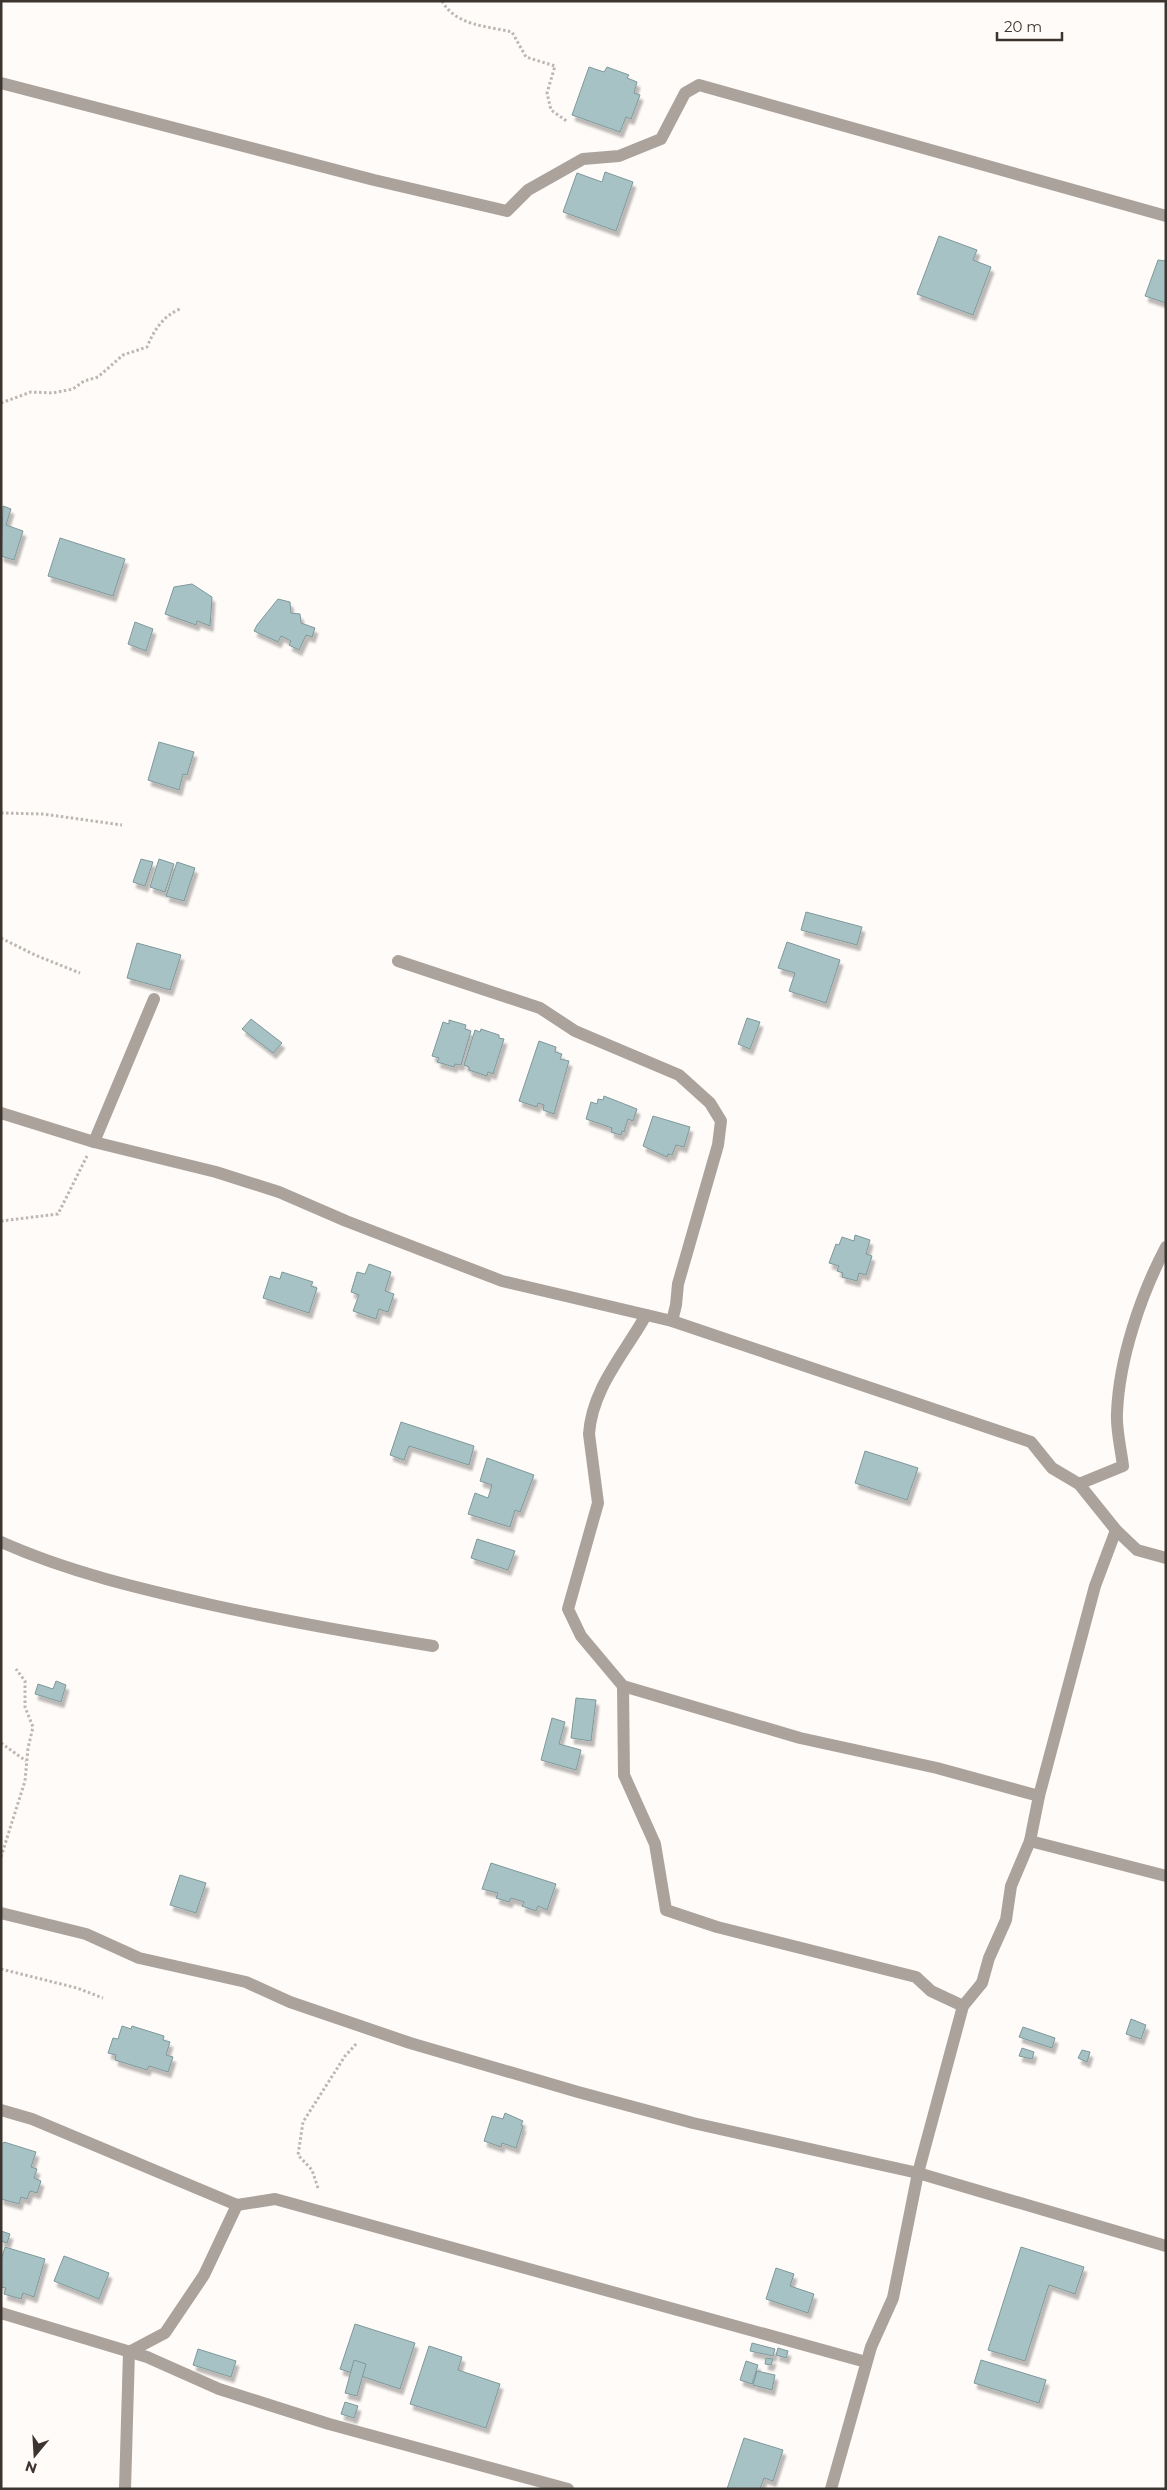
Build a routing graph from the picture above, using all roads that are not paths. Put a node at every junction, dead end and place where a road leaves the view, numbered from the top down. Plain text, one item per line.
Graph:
1 (1, 83) edge
2 (1166, 216) edge
3 (398, 961) dead end
4 (154, 999) dead end
5 (1, 1113) edge
6 (94, 1142) junction
7 (1166, 1247) edge
8 (646, 1314) junction
9 (672, 1321) junction
10 (1080, 1484) junction
11 (1116, 1530) junction
12 (1, 1542) edge
13 (1166, 1558) edge
14 (433, 1646) dead end
15 (623, 1686) junction
16 (1039, 1796) junction
17 (1030, 1841) junction
18 (1166, 1876) edge
19 (1, 1913) edge
20 (963, 2006) junction
21 (1, 2110) edge
22 (918, 2172) junction
23 (237, 2205) junction
24 (1166, 2246) edge
25 (1, 2312) edge
26 (129, 2352) junction
27 (866, 2362) junction
28 (125, 2489) edge
29 (568, 2489) edge
30 (830, 2489) edge

1 - 2 street
3 - 9 street
4 - 6 street
5 - 6 street
6 - 8 street
7 - 10 street
8 - 9 street
8 - 15 street
9 - 10 street
10 - 11 street
11 - 13 street
11 - 16 street
12 - 14 street
15 - 16 street
15 - 20 street
16 - 17 street
17 - 18 street
17 - 20 street
19 - 22 street
20 - 22 street
21 - 23 street
22 - 24 street
22 - 27 street
23 - 26 street
23 - 27 street
25 - 26 street
26 - 28 street
26 - 29 street
27 - 30 street

